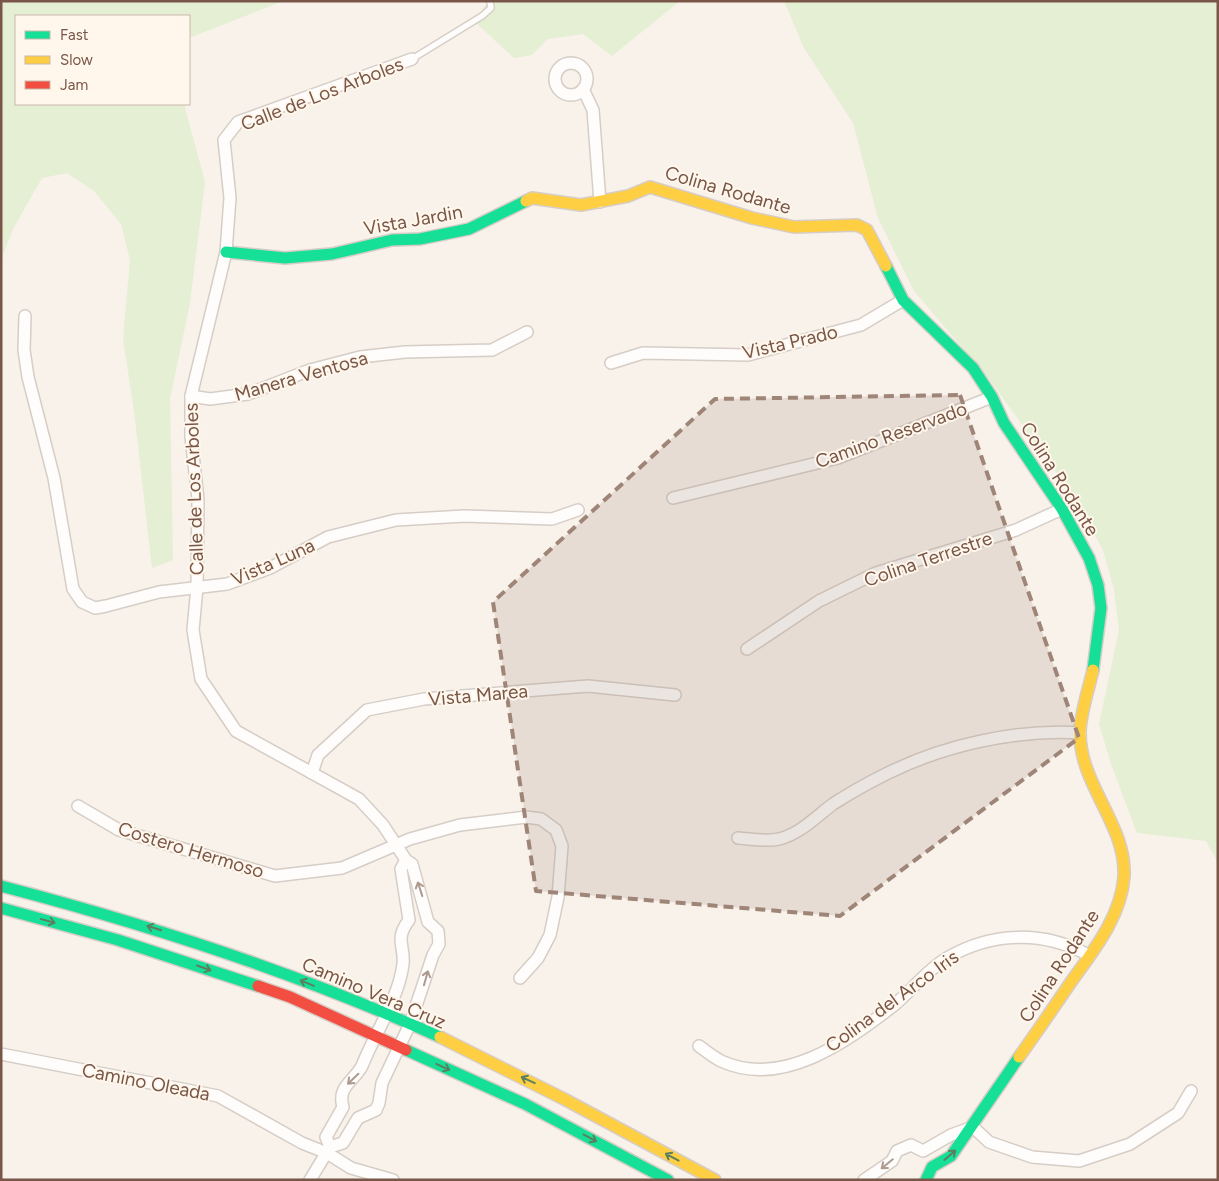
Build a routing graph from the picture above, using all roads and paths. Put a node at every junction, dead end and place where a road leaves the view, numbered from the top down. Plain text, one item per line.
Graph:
1 (490, 1) edge
2 (412, 59) joint
3 (583, 90) dead end
4 (600, 202) junction
5 (226, 252) junction
6 (903, 300) junction
7 (25, 316) dead end
8 (527, 332) dead end
9 (610, 363) dead end
10 (191, 396) junction
11 (992, 397) junction
12 (673, 498) dead end
13 (578, 510) dead end
14 (1062, 510) junction
15 (197, 586) junction
16 (747, 650) dead end
17 (675, 695) dead end
18 (1080, 732) junction
19 (312, 773) junction
20 (78, 806) dead end
21 (738, 838) dead end
22 (396, 844) junction
23 (406, 860) junction
24 (1, 886) edge
25 (1, 908) edge
26 (409, 920) junction
27 (428, 922) junction
28 (1088, 955) junction
29 (520, 978) dead end
30 (385, 1014) junction
31 (410, 1024) junction
32 (375, 1036) junction
33 (699, 1046) dead end
34 (399, 1047) junction
35 (1, 1054) edge
36 (1191, 1091) dead end
37 (343, 1108) junction
38 (358, 1118) junction
39 (972, 1127) junction
40 (329, 1150) junction
41 (923, 1151) junction
42 (932, 1167) junction
43 (310, 1180) edge
44 (393, 1180) edge
45 (668, 1180) edge
46 (715, 1180) edge
47 (864, 1180) edge
48 (926, 1180) edge

1 - 2 lane
2 - 5 street, Calle de Los Arboles
3 - 4 street
4 - 5 street, Vista Jardin
4 - 6 street, Colina Rodante
5 - 10 street, Calle de Los Arboles
6 - 9 street, Vista Prado
6 - 11 street, Colina Rodante
7 - 15 street, Vista Luna
8 - 10 street, Manera Ventosa
10 - 15 street, Calle de Los Arboles
11 - 12 street, Camino Reservado
11 - 14 street, Colina Rodante
13 - 15 street, Vista Luna
14 - 16 street, Colina Terrestre
14 - 18 street, Colina Rodante
15 - 19 street, Calle de Los Arboles
17 - 19 street, Vista Marea
18 - 21 street
18 - 28 street, Colina Rodante
19 - 22 street, Calle de Los Arboles
20 - 22 street, Costero Hermoso
22 - 23 street, Calle de Los Arboles
22 - 29 street, Costero Hermoso
23 - 26 street
27 -> 23 street
30 -> 24 street, Camino Vera Cruz
25 -> 32 street, Camino Vera Cruz
26 - 27 street
26 - 30 street
31 -> 27 street
28 - 33 street, Colina del Arco Iris
28 - 39 street, Colina Rodante
30 - 31 street, Camino Vera Cruz
30 - 32 street
31 - 34 street
46 -> 31 street, Camino Vera Cruz
32 - 34 street, Camino Vera Cruz
32 -> 37 street
34 - 38 street
34 -> 45 street, Camino Vera Cruz
35 - 40 street, Camino Oleada
36 - 39 street
37 - 38 street
37 - 40 street
38 - 40 street
39 - 41 street
42 -> 39 street, Colina Rodante
40 - 43 street
40 - 44 street, Camino Oleada
41 - 42 street
41 -> 47 street
42 - 48 street

